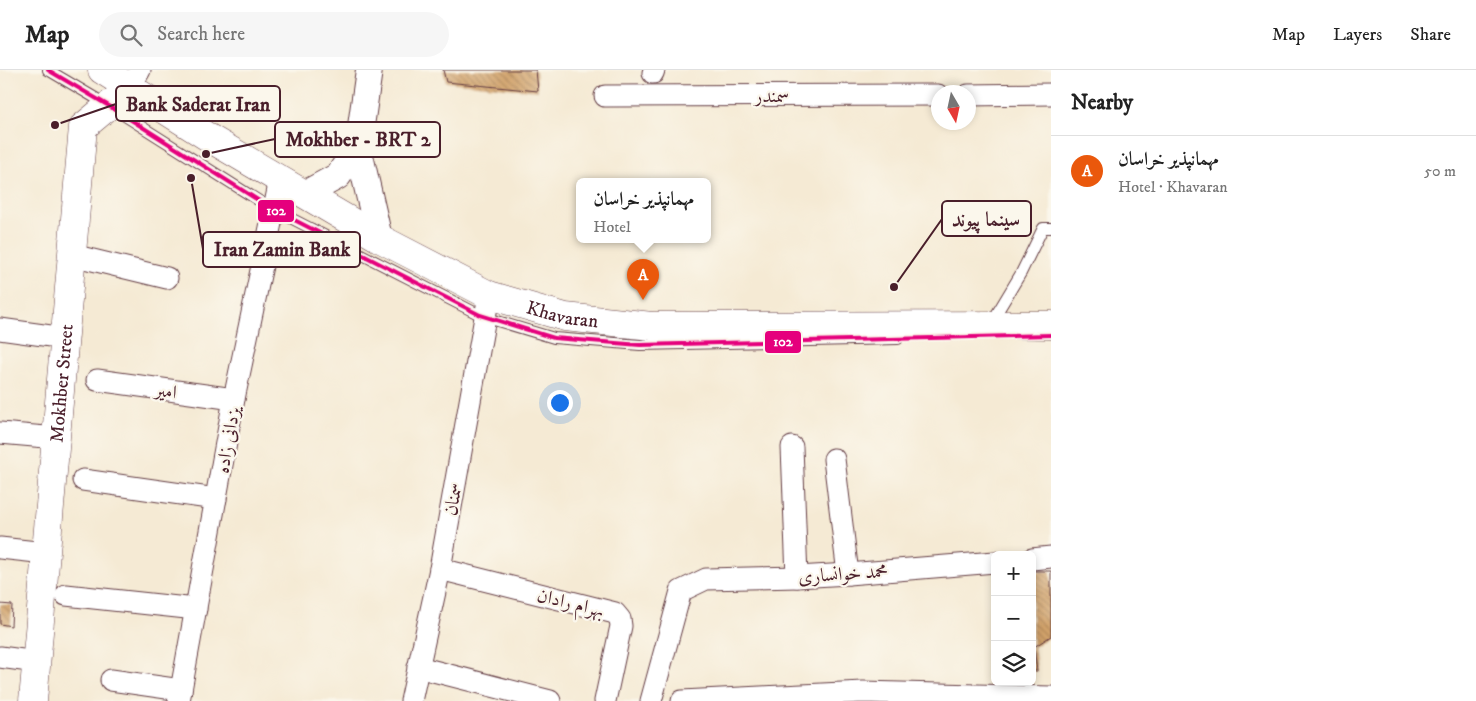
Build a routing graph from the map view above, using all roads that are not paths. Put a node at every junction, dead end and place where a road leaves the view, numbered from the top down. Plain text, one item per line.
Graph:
1 (48, 70) edge
2 (80, 70) edge
3 (102, 70) edge
4 (369, 70) edge
5 (135, 79) edge
6 (1051, 94) edge
7 (931, 95) edge
8 (976, 95) edge
9 (605, 96) dead end
10 (109, 106) junction
11 (358, 147) junction
12 (280, 180) junction
13 (305, 194) junction
14 (274, 209) junction
15 (1051, 228) edge
16 (379, 238) junction
17 (72, 255) junction
18 (167, 278) dead end
19 (486, 306) junction
20 (1051, 325) edge
21 (989, 326) junction
22 (0, 329) edge
23 (1051, 336) edge
24 (65, 338) junction
25 (97, 380) dead end
26 (234, 399) junction
27 (0, 433) edge
28 (57, 438) junction
29 (792, 446) dead end
30 (834, 459) dead end
31 (83, 480) dead end
32 (216, 499) junction
33 (0, 548) edge
34 (46, 553) junction
35 (1051, 557) edge
36 (1036, 558) edge
37 (991, 562) edge
38 (440, 569) junction
39 (848, 574) junction
40 (797, 577) junction
41 (66, 595) dead end
42 (196, 609) junction
43 (0, 657) edge
44 (37, 662) junction
45 (418, 667) junction
46 (111, 680) dead end
47 (180, 696) edge
48 (863, 697) edge
49 (1051, 697) edge
50 (824, 698) edge
51 (707, 700) edge
52 (34, 701) edge
53 (411, 701) edge
54 (550, 701) edge
55 (605, 701) edge
56 (651, 701) edge
57 (682, 701) edge

1 - 10 lane
2 - 5 main road, Khavaran
3 - 5 main road, Khavaran
4 - 11 street
5 - 10 main road, Mokhber Street
5 - 12 main road, Khavaran
6 - 8 street
7 - 9 street, سمندر
10 - 14 lane
10 - 17 main road, Mokhber Street
11 - 13 street
11 - 16 street
12 - 13 main road, Khavaran
12 - 14 street, یزدانی زاده
13 - 16 main road, Khavaran
14 - 19 lane
14 - 26 street, یزدانی زاده
15 - 21 lane
16 - 19 main road, Khavaran
17 - 18 street
17 - 24 main road, Mokhber Street
19 - 21 main road, Khavaran
19 - 23 lane
19 - 38 street, سمنان
20 - 21 main road, Khavaran
22 - 24 street
24 - 28 main road, Mokhber Street
25 - 26 street, امیر
26 - 32 street, یزدانی زاده
27 - 28 street
28 - 34 main road, Mokhber Street
29 - 40 street
30 - 39 street
31 - 32 street
32 - 42 street, یزدانی زاده
33 - 34 street
34 - 44 main road, Mokhber Street
35 - 36 street
37 - 39 street, محمد خوانساری
38 - 45 street, سمنان
38 - 55 street, بهرام رادان
39 - 40 street, محمد خوانساری
40 - 56 street, محمد خوانساری
41 - 42 street
42 - 47 street, یزدانی زاده
43 - 44 street
44 - 52 main road, Mokhber Street
45 - 53 street, سمنان
45 - 54 street
46 - 47 street
48 - 49 street
48 - 50 street
50 - 51 street
51 - 57 street

